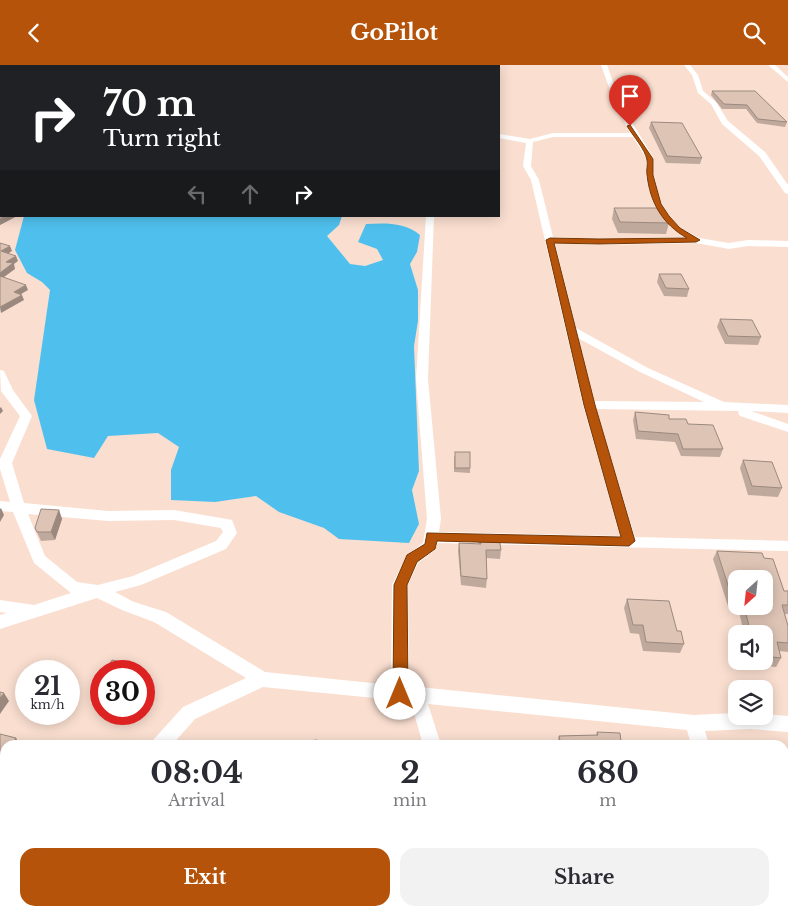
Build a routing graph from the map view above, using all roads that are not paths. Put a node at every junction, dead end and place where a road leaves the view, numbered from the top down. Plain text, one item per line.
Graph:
1 (604, 65) edge
2 (687, 65) edge
3 (771, 65) edge
4 (788, 80) edge
5 (634, 135) junction
6 (500, 136) edge
7 (530, 141) junction
8 (788, 191) edge
9 (430, 217) edge
10 (550, 240) junction
11 (696, 240) junction
12 (788, 244) edge
13 (572, 330) junction
14 (0, 373) edge
15 (590, 405) junction
16 (722, 406) junction
17 (788, 409) edge
18 (788, 428) edge
19 (3, 463) edge
20 (0, 506) edge
21 (19, 509) junction
22 (432, 537) junction
23 (629, 541) junction
24 (788, 545) edge
25 (98, 591) junction
26 (0, 606) edge
27 (34, 611) junction
28 (0, 621) edge
29 (262, 679) junction
30 (400, 694) junction
31 (694, 723) junction
32 (788, 724) edge
33 (165, 740) edge
34 (431, 740) edge
35 (699, 740) edge

1 - 5 street
2 - 8 street
3 - 4 street
5 - 7 street
5 - 11 street
6 - 7 street
7 - 10 street
9 - 22 street
10 - 11 street
10 - 13 street
11 - 12 street
13 - 15 street
13 - 16 street
14 - 19 street
15 - 16 street
15 - 23 street
16 - 17 street
16 - 18 street
19 - 21 street
20 - 21 street
21 - 25 street
21 - 25 street
22 - 23 street
22 - 30 street
23 - 24 street
25 - 27 street
25 - 29 street
26 - 27 street
27 - 28 street
29 - 30 street
29 - 33 street
30 - 31 street
30 - 34 street
31 - 32 street
31 - 35 street

